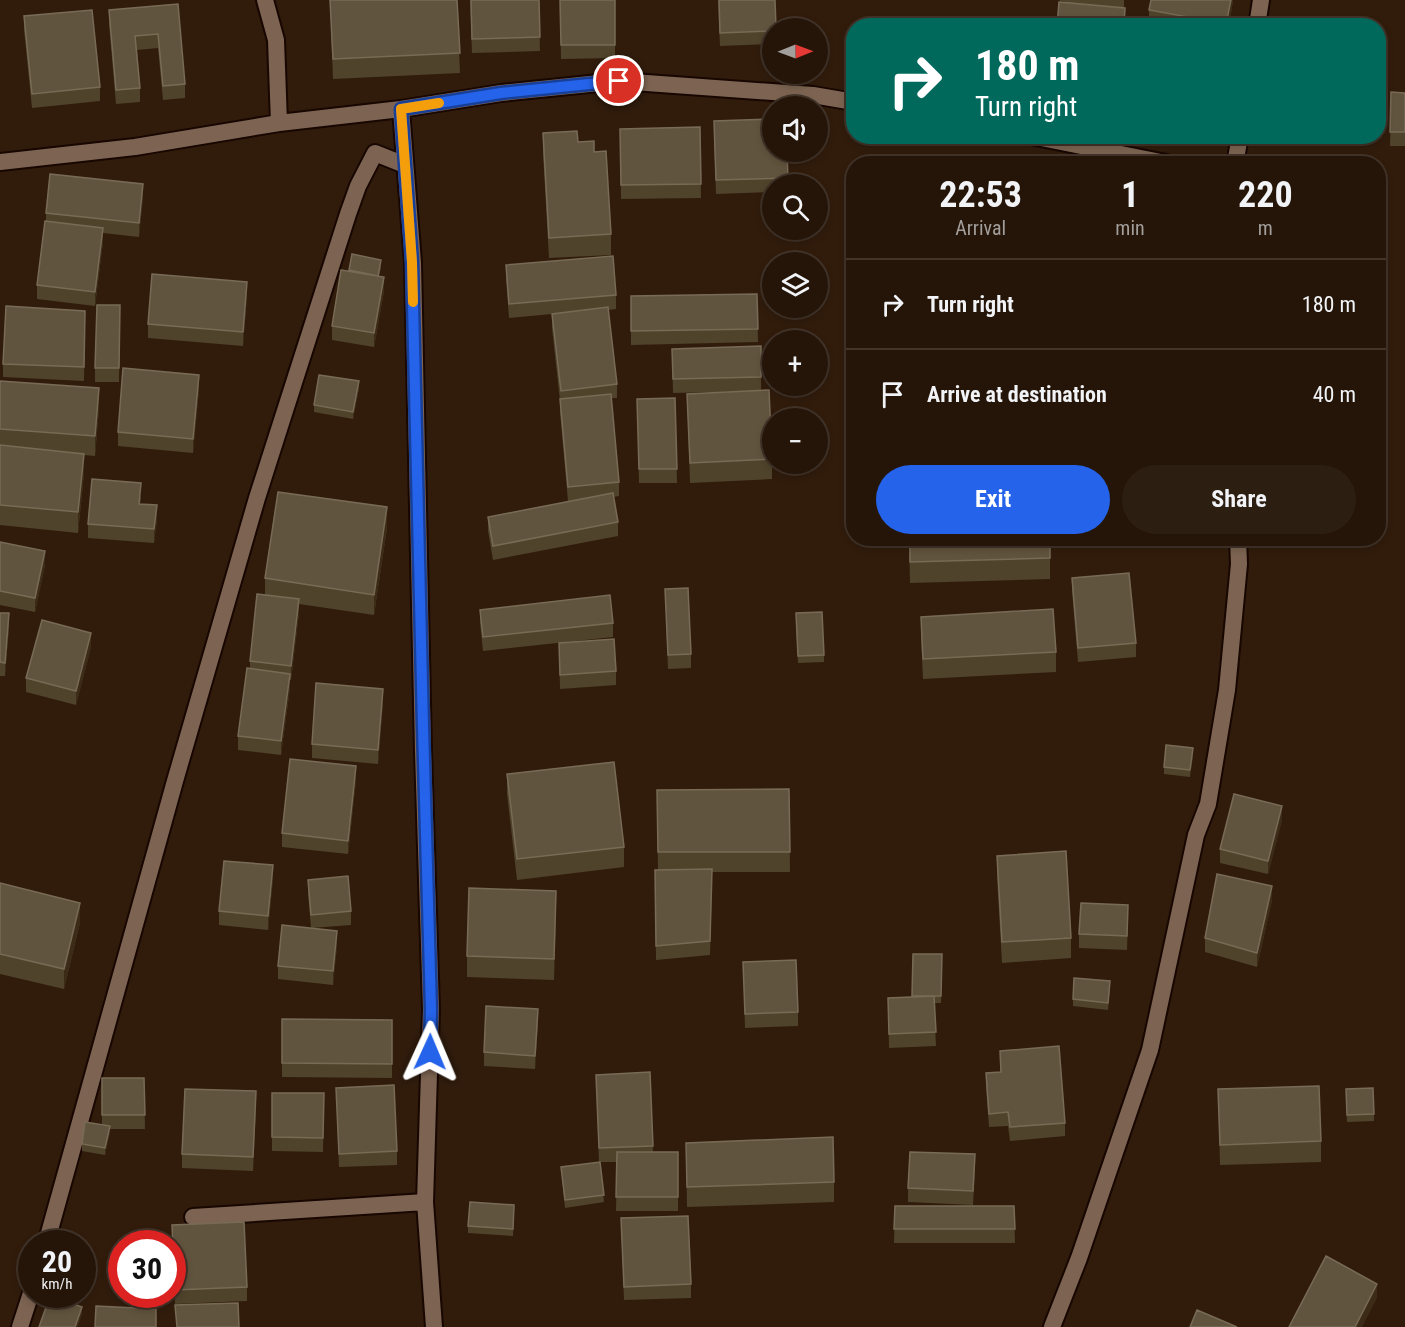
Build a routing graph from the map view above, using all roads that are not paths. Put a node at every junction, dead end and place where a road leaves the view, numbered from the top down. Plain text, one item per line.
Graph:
1 (266, 0) edge
2 (1261, 0) edge
3 (1258, 18) edge
4 (846, 100) edge
5 (401, 109) junction
6 (279, 123) junction
7 (1070, 144) edge
8 (1131, 156) edge
9 (0, 162) edge
10 (405, 165) junction
11 (1238, 546) edge
12 (426, 1202) junction
13 (193, 1217) dead end
14 (49, 1230) edge
15 (26, 1308) edge
16 (20, 1327) edge
17 (434, 1327) edge
18 (1052, 1327) edge

1 - 6 street
2 - 3 street
4 - 5 street
5 - 6 street
5 - 10 street
6 - 9 street
7 - 8 street
10 - 12 street
10 - 14 street
11 - 18 street
12 - 13 street
12 - 17 street
15 - 16 street

